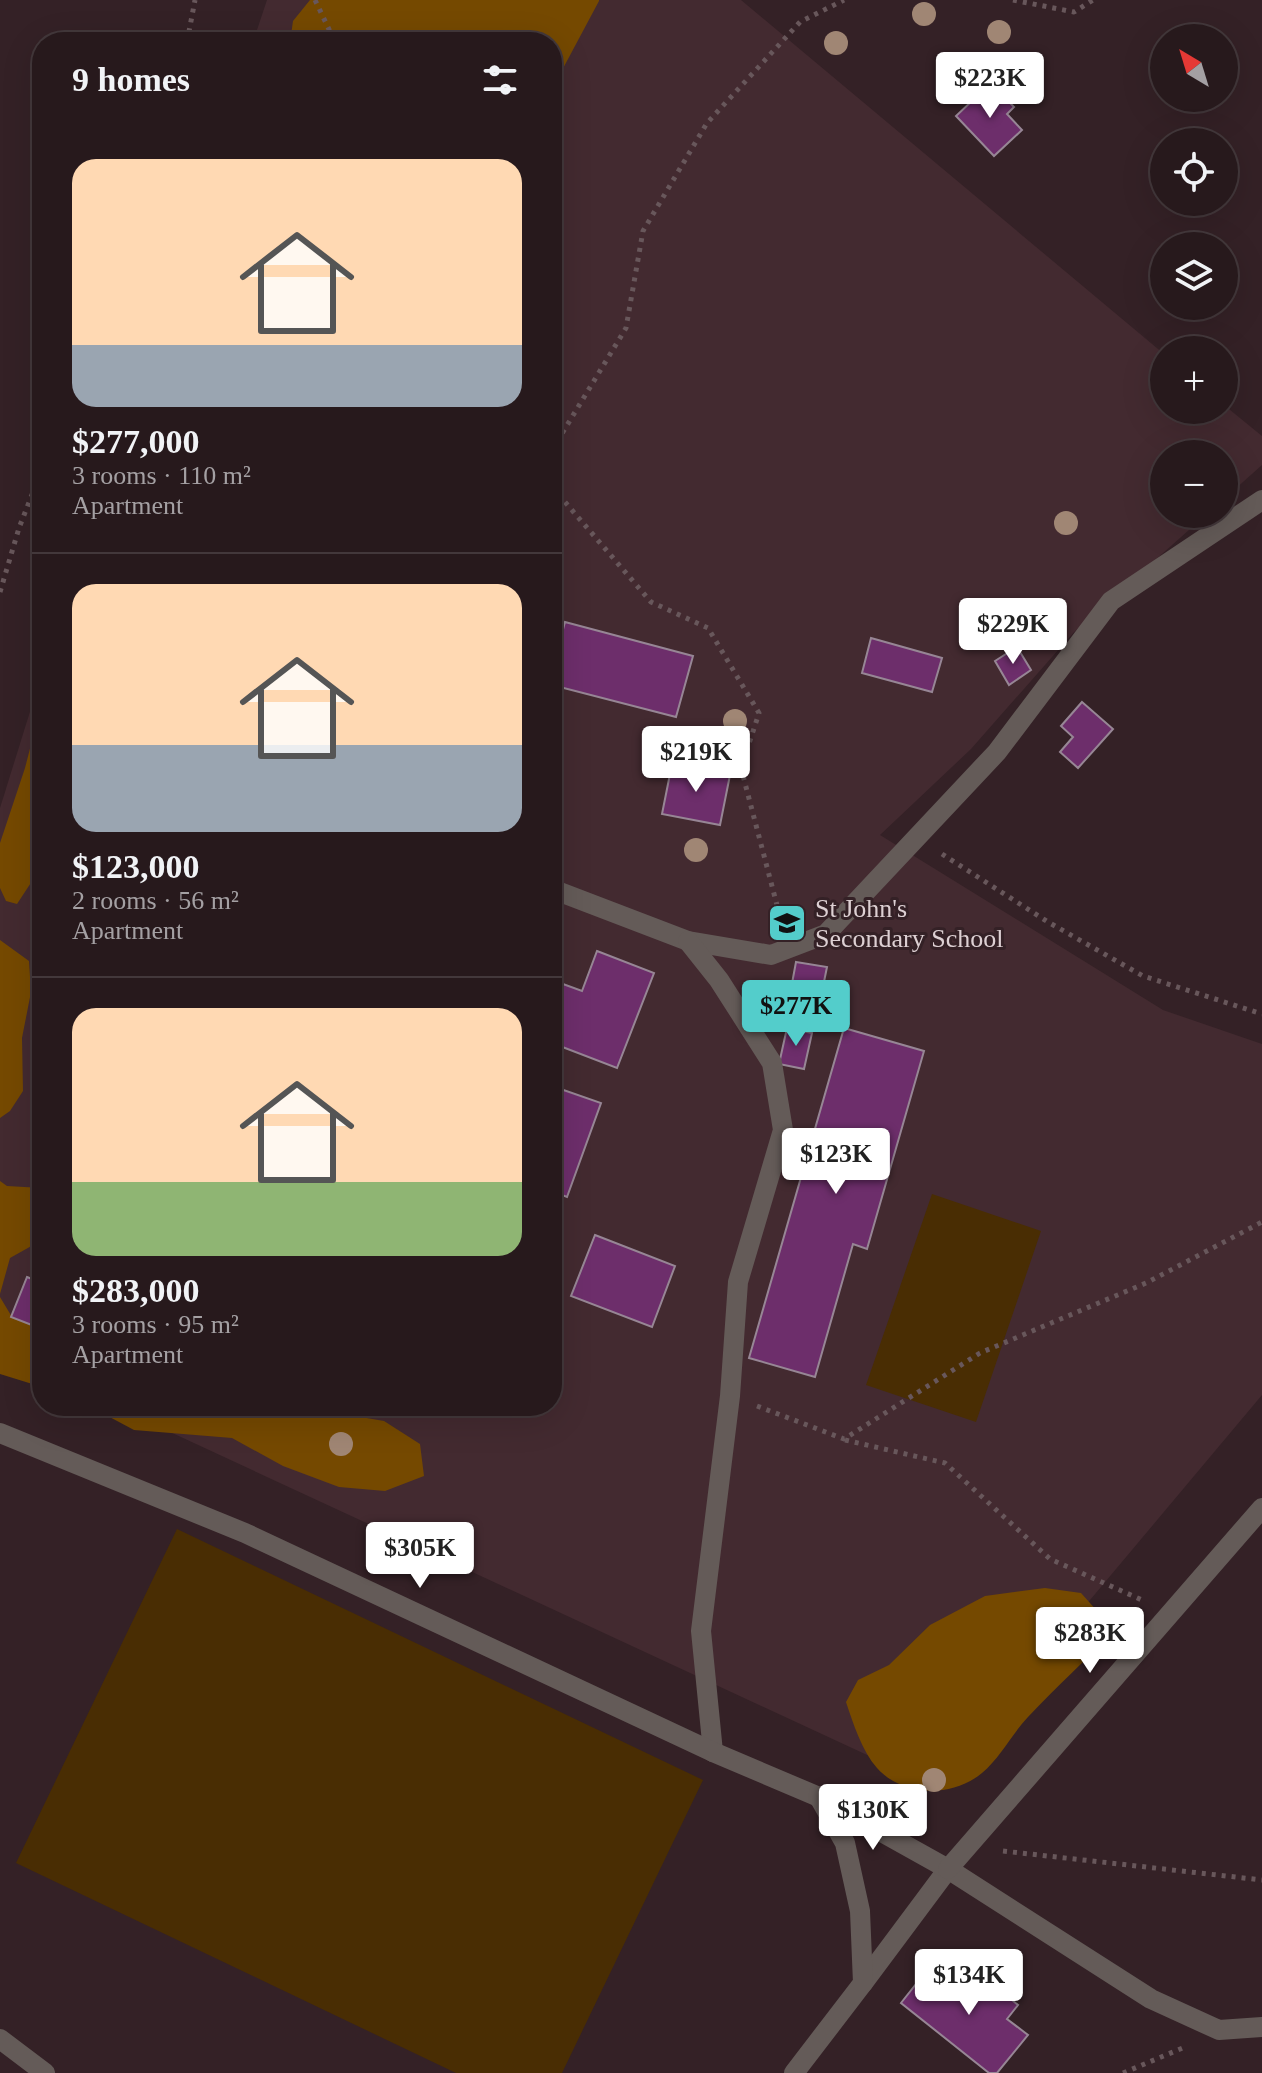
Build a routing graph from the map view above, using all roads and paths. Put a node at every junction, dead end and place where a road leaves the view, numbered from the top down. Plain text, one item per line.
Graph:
1 (195, 0) edge
2 (315, 0) edge
3 (844, 0) edge
4 (1013, 0) edge
5 (1093, 0) edge
6 (189, 32) edge
7 (330, 32) edge
8 (562, 434) edge
9 (32, 495) edge
10 (562, 499) edge
11 (1262, 500) edge
12 (0, 592) edge
13 (917, 839) junction
14 (562, 893) edge
15 (688, 941) junction
16 (771, 955) junction
17 (1262, 1014) edge
18 (1262, 1222) edge
19 (730, 1396) junction
20 (0, 1433) edge
21 (844, 1439) junction
22 (1262, 1508) edge
23 (1174, 1612) junction
24 (713, 1752) junction
25 (819, 1797) junction
26 (970, 1847) junction
27 (948, 1869) junction
28 (1262, 1880) edge
29 (863, 1983) junction
30 (1262, 2027) edge
31 (1219, 2030) junction
32 (0, 2039) edge
33 (45, 2073) edge
34 (794, 2073) edge
35 (1123, 2073) edge

1 - 6 path
2 - 7 path
3 - 8 path
4 - 5 path
9 - 12 path
10 - 16 path
11 - 13 street
13 - 16 street
13 - 17 path
14 - 15 street
15 - 16 street
15 - 19 street
18 - 21 path
19 - 21 path
19 - 24 street
20 - 24 street
21 - 23 path
22 - 23 street
23 - 26 street
24 - 25 street
25 - 27 street
25 - 29 street
26 - 27 street
26 - 28 path
27 - 29 street
27 - 31 street
29 - 34 street
30 - 31 street
31 - 35 path
32 - 33 street

